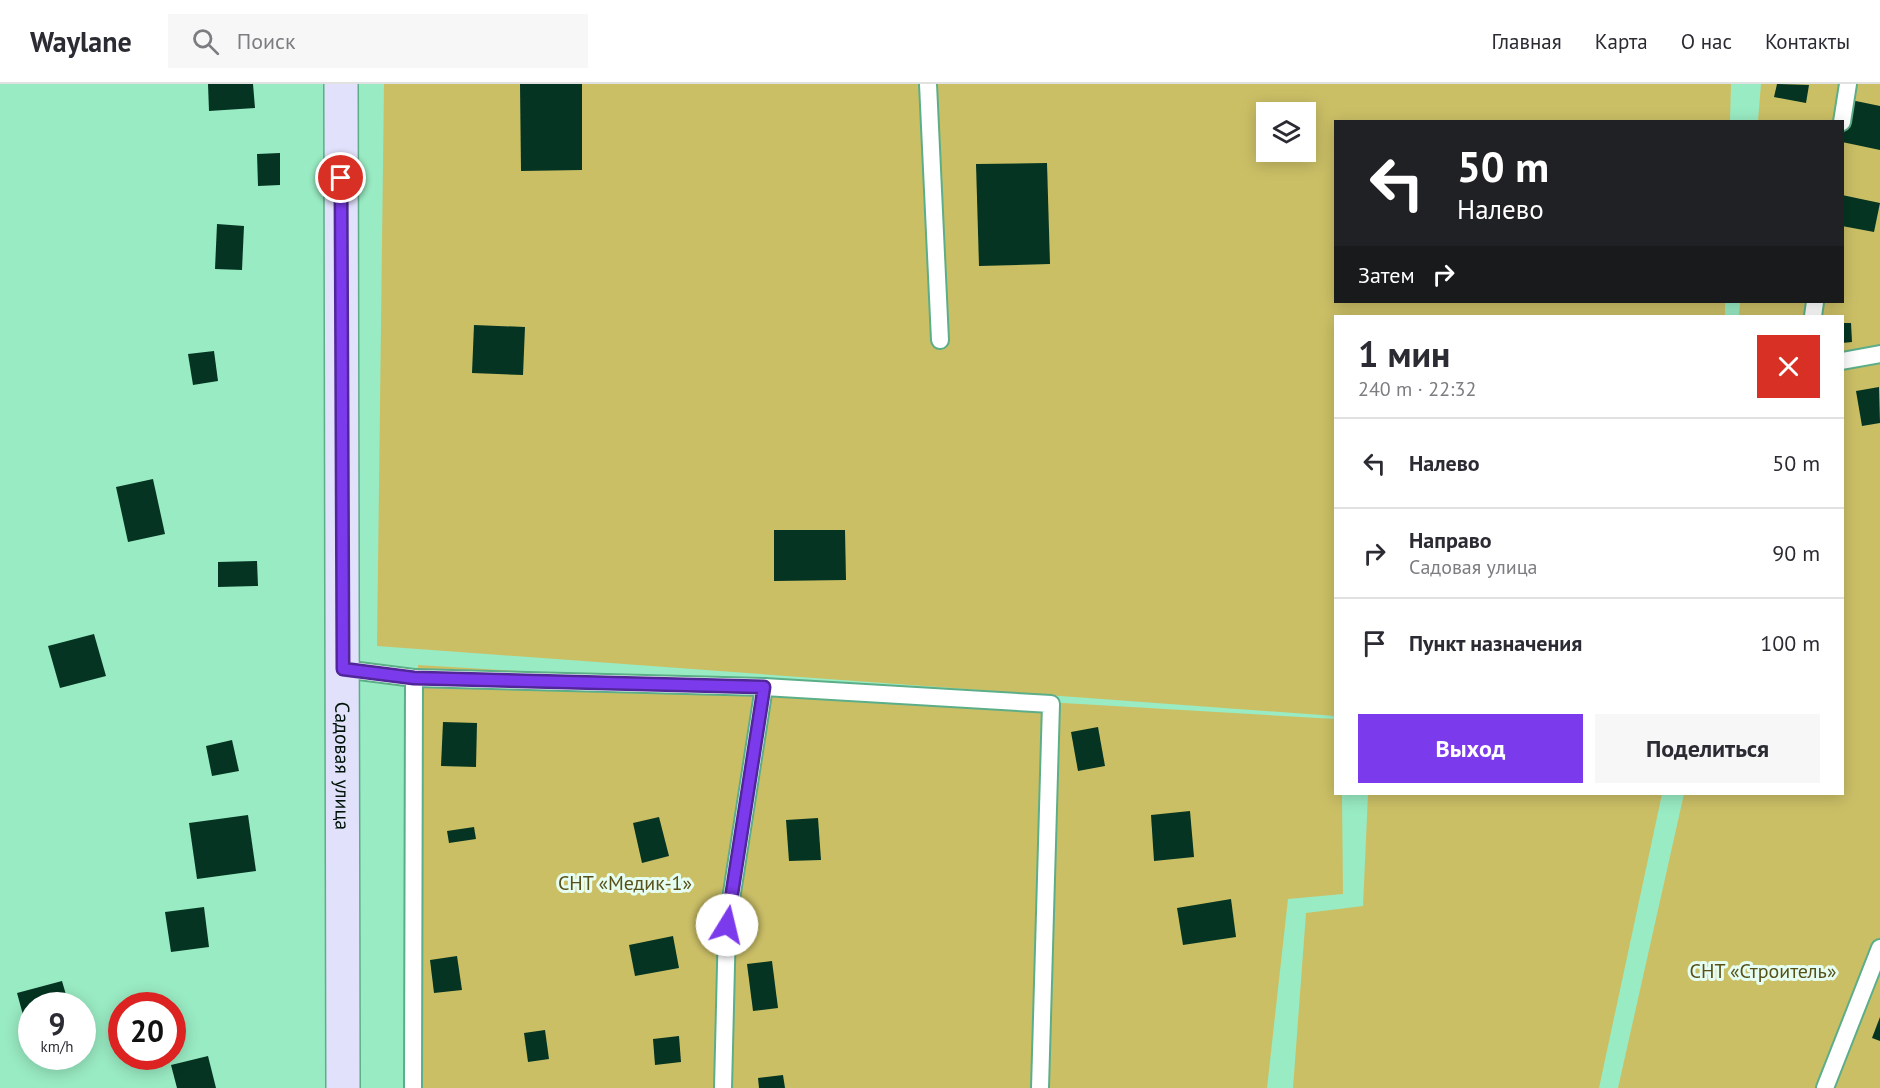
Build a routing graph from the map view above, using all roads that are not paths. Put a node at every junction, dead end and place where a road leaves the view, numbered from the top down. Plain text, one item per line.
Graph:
1 (341, 84) edge
2 (928, 84) edge
3 (1848, 84) edge
4 (1842, 120) edge
5 (940, 340) dead end
6 (1880, 354) edge
7 (1844, 362) edge
8 (343, 669) junction
9 (414, 678) junction
10 (764, 687) junction
11 (1880, 948) edge
12 (343, 1088) edge
13 (413, 1088) edge
14 (723, 1088) edge
15 (1040, 1088) edge
16 (1826, 1088) edge

1 - 8 street, Садовая улица
2 - 5 lane
3 - 4 lane
6 - 7 lane
8 - 9 lane
8 - 12 street, Садовая улица
9 - 10 lane
9 - 13 lane
10 - 14 lane
10 - 15 lane
11 - 16 lane

